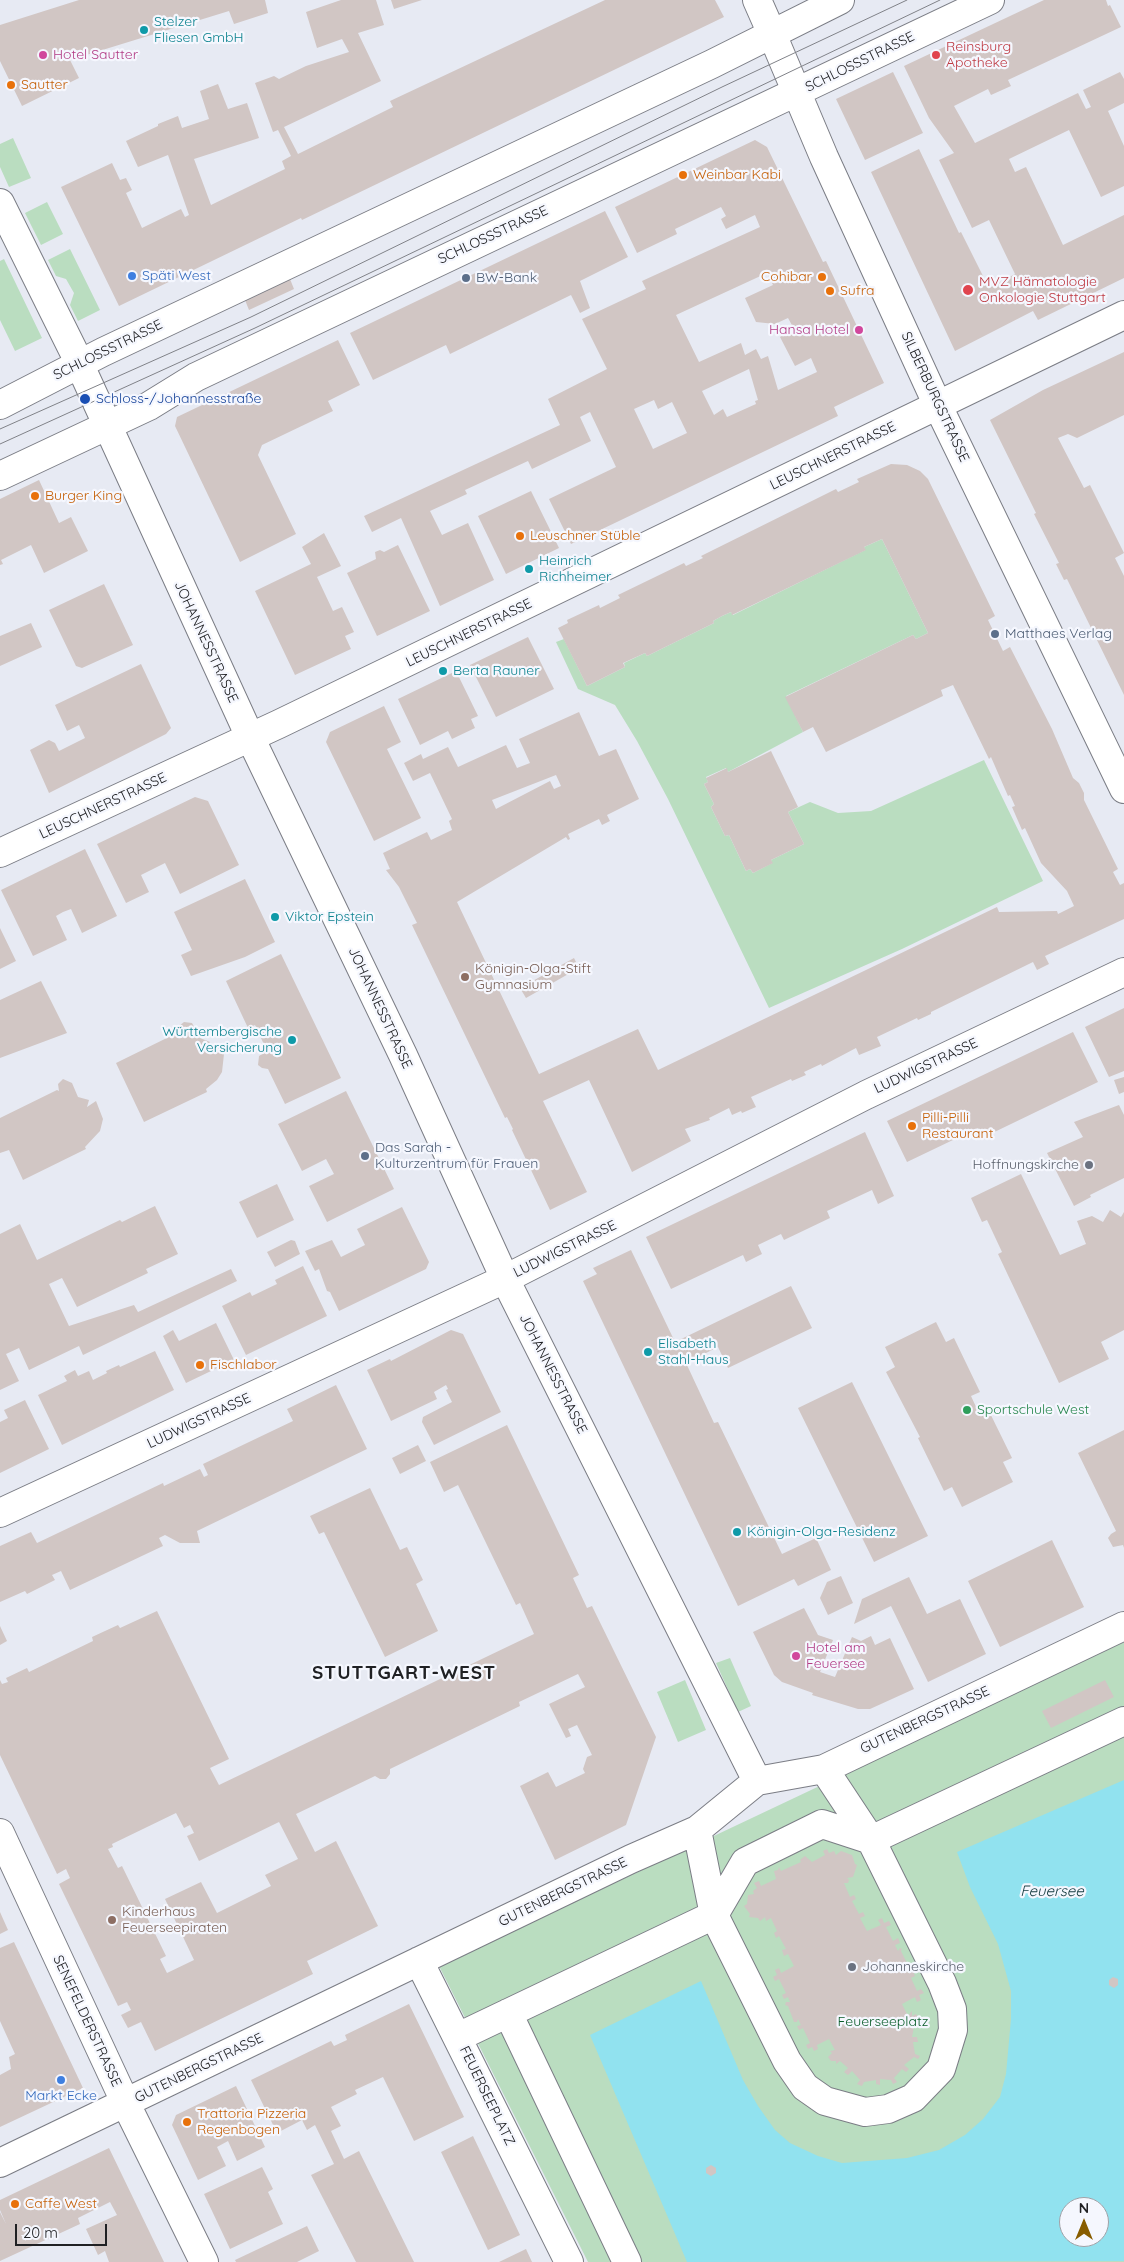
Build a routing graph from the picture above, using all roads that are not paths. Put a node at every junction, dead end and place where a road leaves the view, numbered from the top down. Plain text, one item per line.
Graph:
1 (756, 0) edge
2 (840, 0) edge
3 (990, 0) edge
4 (772, 34) junction
5 (797, 93) junction
6 (0, 203) edge
7 (1124, 316) edge
8 (79, 364) junction
9 (0, 405) edge
10 (938, 406) junction
11 (107, 425) junction
12 (0, 476) edge
13 (250, 737) junction
14 (1124, 789) edge
15 (0, 854) edge
16 (1124, 972) edge
17 (505, 1278) junction
18 (0, 1514) edge
19 (1124, 1626) edge
20 (1124, 1721) edge
21 (824, 1769) junction
22 (757, 1781) junction
23 (696, 1830) junction
24 (0, 1833) edge
25 (871, 1840) junction
26 (714, 1915) junction
27 (419, 1961) junction
28 (508, 2013) junction
29 (458, 2037) junction
30 (126, 2104) junction
31 (0, 2163) edge
32 (204, 2262) edge
33 (569, 2262) edge
34 (627, 2262) edge

1 - 4 street, SILBERBURGSTRASSE
2 - 4 street, SCHLOSSSTRASSE
3 - 5 street, SCHLOSSSTRASSE
4 - 5 street, SILBERBURGSTRASSE
4 - 8 street, SCHLOSSSTRASSE
5 - 10 street, SILBERBURGSTRASSE
5 - 11 street, SCHLOSSSTRASSE
6 - 8 street, JOHANNESSTRASSE
7 - 10 street, LEUSCHNERSTRASSE
8 - 9 street, SCHLOSSSTRASSE
8 - 11 street, JOHANNESSTRASSE
10 - 13 street, LEUSCHNERSTRASSE
10 - 14 street, SILBERBURGSTRASSE
11 - 12 street, SCHLOSSSTRASSE
11 - 13 street, JOHANNESSTRASSE
13 - 15 street, LEUSCHNERSTRASSE
13 - 17 street, JOHANNESSTRASSE
16 - 17 street, LUDWIGSTRASSE
17 - 18 street, LUDWIGSTRASSE
17 - 22 street, JOHANNESSTRASSE
19 - 21 street, GUTENBERGSTRASSE
20 - 25 street
21 - 22 street, GUTENBERGSTRASSE
21 - 25 street
22 - 23 street, GUTENBERGSTRASSE
23 - 26 street
23 - 27 street, GUTENBERGSTRASSE
24 - 30 street, SENEFELDERSTRASSE
25 - 26 street
25 - 26 street
26 - 28 street, FEUERSEEPLATZ
27 - 29 street, FEUERSEEPLATZ
27 - 30 street, GUTENBERGSTRASSE
28 - 29 street, FEUERSEEPLATZ
28 - 34 street
29 - 33 street, FEUERSEEPLATZ
30 - 31 street, GUTENBERGSTRASSE
30 - 32 street, SENEFELDERSTRASSE

